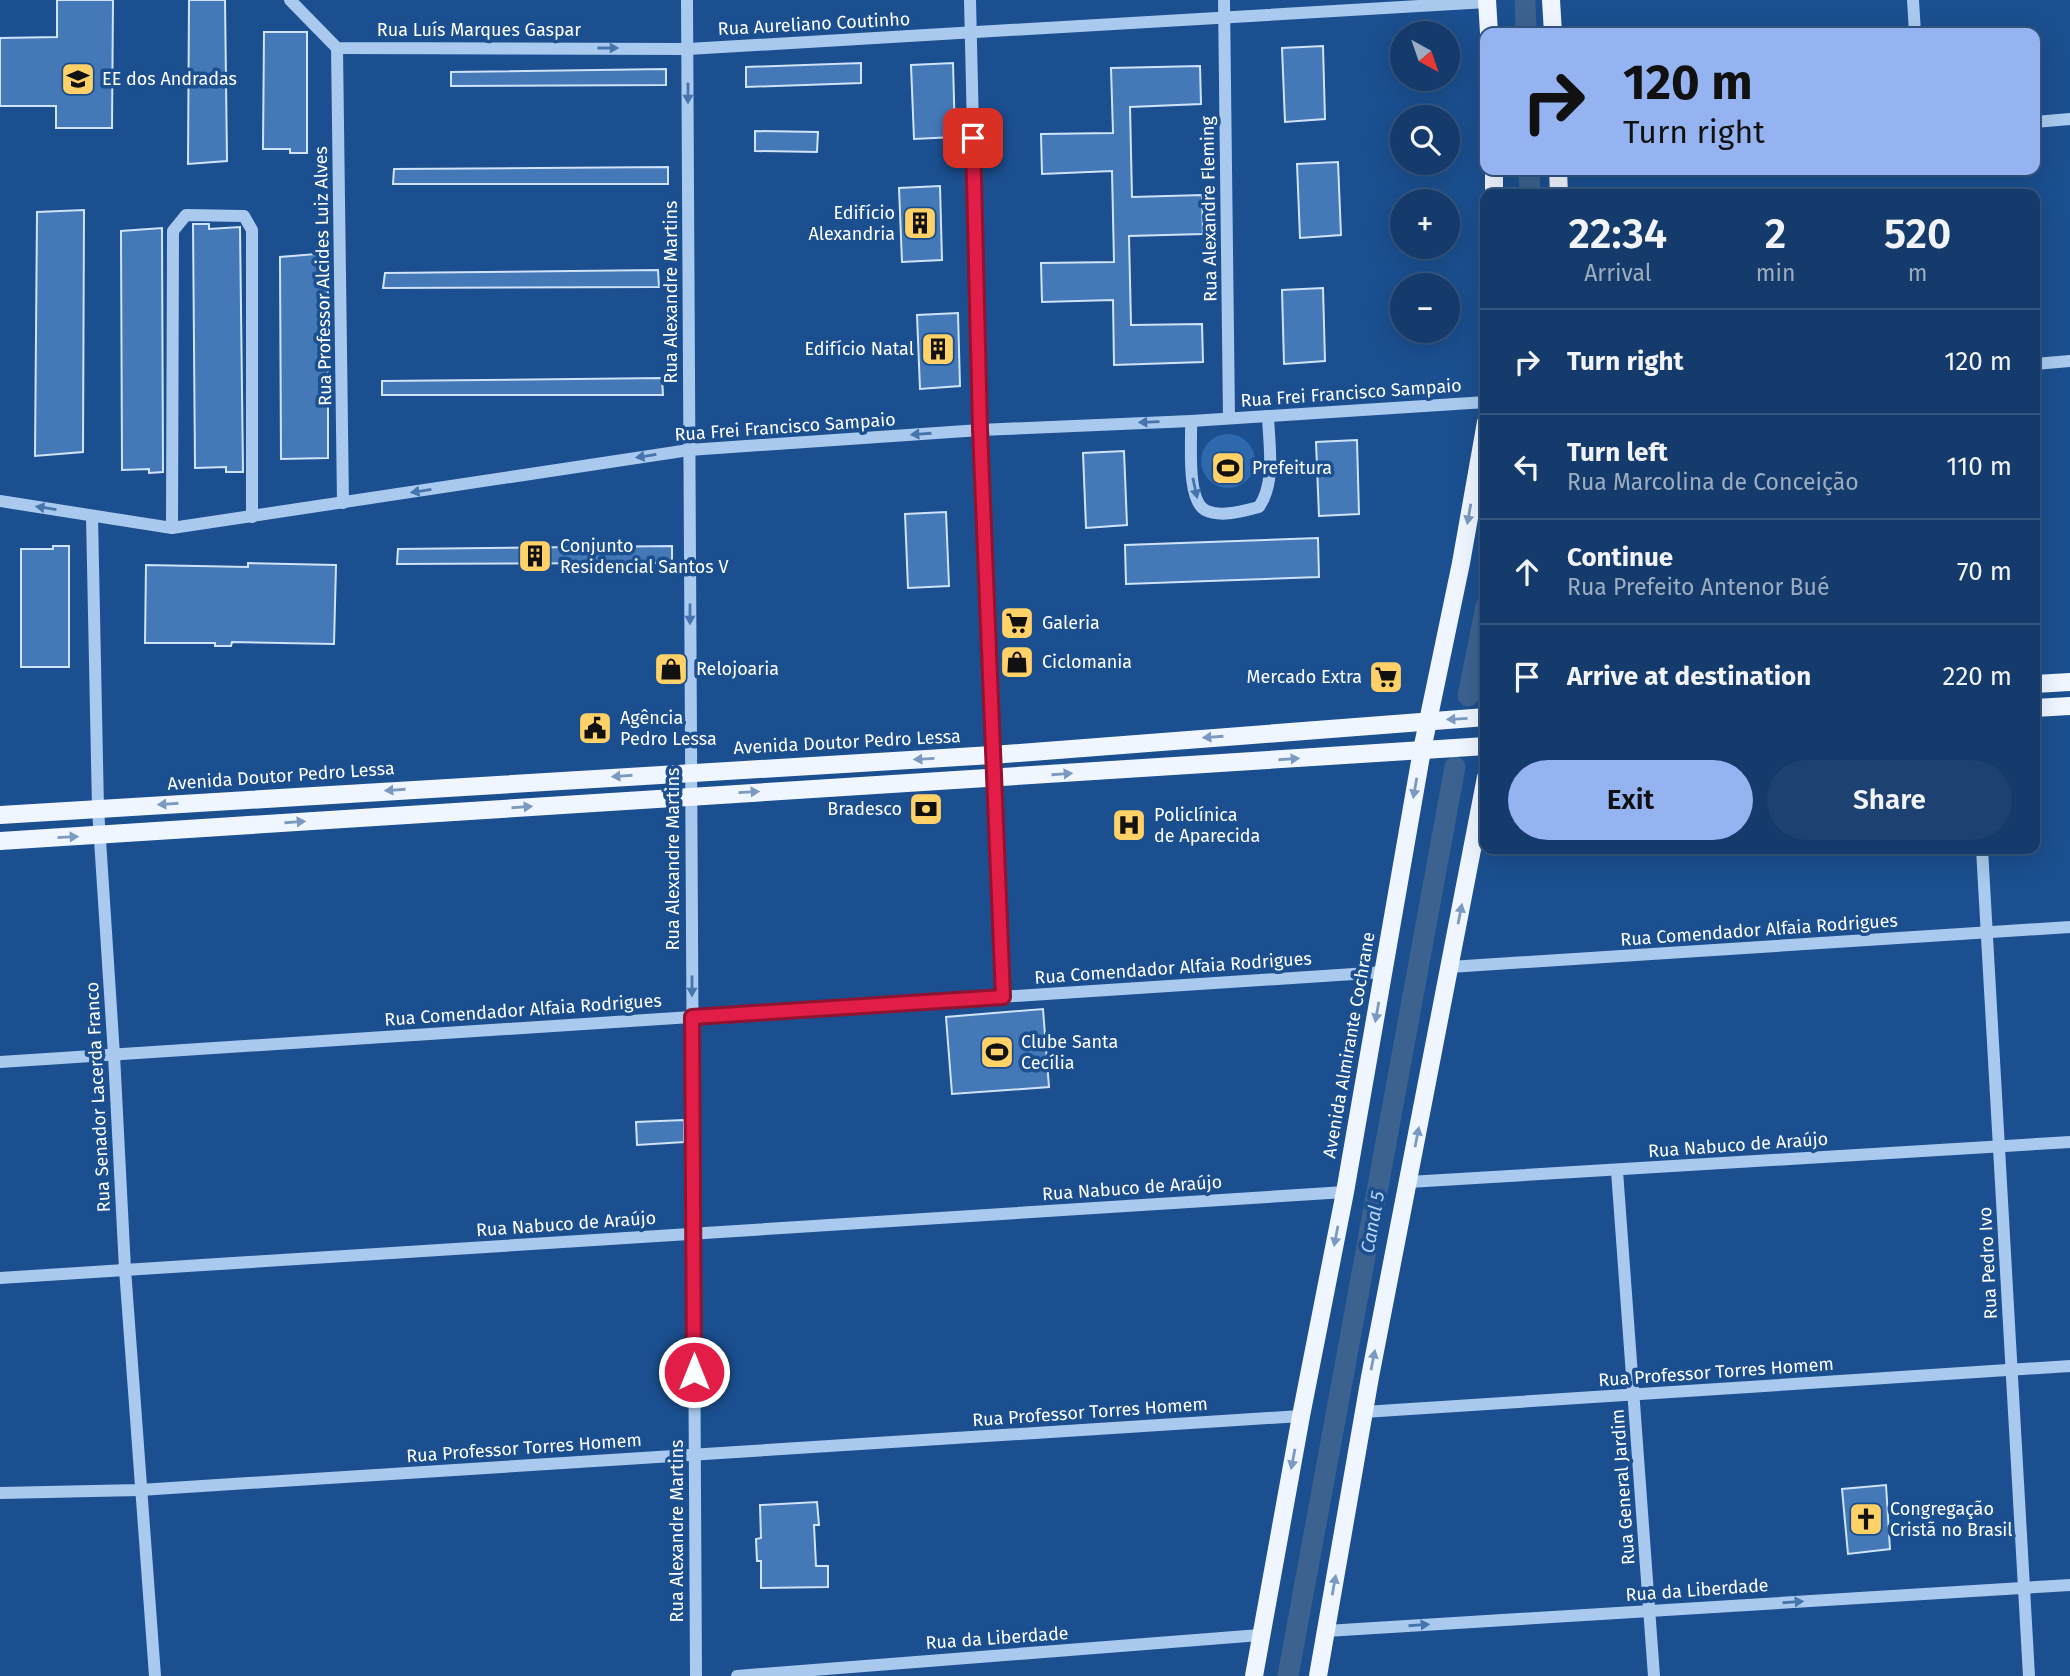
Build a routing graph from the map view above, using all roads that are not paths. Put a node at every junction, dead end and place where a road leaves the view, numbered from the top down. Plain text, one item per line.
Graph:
1 (290, 0) edge
2 (687, 0) edge
3 (970, 0) edge
4 (1224, 0) edge
5 (1551, 0) edge
6 (1913, 0) edge
7 (1488, 1) edge
8 (1225, 18) junction
9 (1489, 28) edge
10 (1553, 28) edge
11 (1916, 28) edge
12 (971, 32) junction
13 (337, 47) junction
14 (688, 49) junction
15 (2070, 120) edge
16 (2040, 122) edge
17 (2070, 361) edge
18 (2040, 364) edge
19 (1480, 402) edge
20 (1268, 416) junction
21 (1229, 418) junction
22 (1191, 421) junction
23 (980, 429) junction
24 (689, 450) junction
25 (1480, 456) edge
26 (0, 501) edge
27 (343, 503) junction
28 (92, 516) junction
29 (252, 517) junction
30 (172, 528) junction
31 (2070, 682) edge
32 (2040, 684) edge
33 (2070, 706) edge
34 (2040, 708) edge
35 (1480, 717) edge
36 (1428, 720) junction
37 (1480, 746) edge
38 (1422, 750) junction
39 (992, 755) junction
40 (690, 772) junction
41 (993, 778) junction
42 (691, 796) junction
43 (98, 809) junction
44 (1480, 809) edge
45 (0, 815) edge
46 (100, 835) junction
47 (0, 841) edge
48 (1982, 854) edge
49 (2070, 927) edge
50 (1987, 933) junction
51 (1450, 967) junction
52 (1384, 972) junction
53 (1003, 997) junction
54 (692, 1017) junction
55 (114, 1055) junction
56 (0, 1062) edge
57 (2070, 1142) edge
58 (1999, 1146) junction
59 (1618, 1171) junction
60 (1409, 1182) junction
61 (1345, 1192) junction
62 (693, 1234) junction
63 (125, 1269) junction
64 (0, 1278) edge
65 (2070, 1366) edge
66 (2012, 1370) junction
67 (1634, 1394) junction
68 (1364, 1412) junction
69 (1301, 1416) junction
70 (694, 1454) junction
71 (140, 1490) junction
72 (0, 1493) edge
73 (2070, 1585) edge
74 (2024, 1588) junction
75 (1649, 1611) junction
76 (1326, 1631) junction
77 (1260, 1635) junction
78 (155, 1676) edge
79 (696, 1676) edge
80 (737, 1676) edge
81 (1254, 1676) edge
82 (1318, 1676) edge
83 (1654, 1676) edge
84 (2029, 1676) edge

1 - 13 street
2 - 14 street, Rua Alexandre Martins
3 - 12 street
4 - 8 street, Rua Alexandre Fleming
5 - 10 main road
6 - 11 street
7 - 8 street, Rua Aureliano Coutinho
7 - 9 main road
8 - 12 street, Rua Aureliano Coutinho
8 - 21 street, Rua Alexandre Fleming
12 - 14 street, Rua Aureliano Coutinho
12 - 23 street
13 -> 14 street, Rua Luís Marques Gaspar
13 - 27 street, Rua Professor Alcides Luiz Alves
14 -> 24 street, Rua Alexandre Martins
15 - 16 street
17 - 18 street
19 - 20 street, Rua Frei Francisco Sampaio
20 - 21 street, Rua Frei Francisco Sampaio
22 -> 20 street
21 - 22 street, Rua Frei Francisco Sampaio
22 -> 23 street, Rua Frei Francisco Sampaio
23 -> 24 street, Rua Frei Francisco Sampaio
23 - 39 street
24 -> 27 street, Rua Frei Francisco Sampaio
24 -> 40 street, Rua Alexandre Martins
25 -> 36 main road, Avenida Almirante Cochrane
28 -> 26 street, Rua Frei Francisco Sampaio
27 - 29 street, Rua Frei Francisco Sampaio
28 - 30 street, Rua Frei Francisco Sampaio
28 - 43 street, Rua Senador Lacerda Franco
29 - 30 street, Rua Frei Francisco Sampaio
29 - 30 street
31 - 32 main road
33 - 34 main road
35 -> 36 main road, Avenida Doutor Pedro Lessa
36 - 38 main road, Avenida Almirante Cochrane
36 -> 39 main road, Avenida Doutor Pedro Lessa
37 - 38 main road
41 -> 38 main road
38 -> 52 main road, Avenida Almirante Cochrane
39 -> 40 main road, Avenida Doutor Pedro Lessa
39 - 41 street
40 - 42 street, Rua Alexandre Martins
40 -> 43 main road, Avenida Doutor Pedro Lessa
42 -> 41 main road
41 - 53 street
46 -> 42 main road
42 -> 54 street, Rua Alexandre Martins
43 - 45 main road, Avenida Doutor Pedro Lessa
43 - 46 street, Rua Senador Lacerda Franco
51 -> 44 main road
47 -> 46 main road
46 - 55 street, Rua Senador Lacerda Franco
48 - 50 street, Rua Pedro Ivo
49 - 50 street, Rua Comendador Alfaia Rodrigues
50 - 51 street, Rua Comendador Alfaia Rodrigues
50 - 58 street, Rua Pedro Ivo
60 -> 51 main road
52 - 53 street, Rua Comendador Alfaia Rodrigues
52 -> 61 main road, Avenida Almirante Cochrane
53 - 54 street, Rua Comendador Alfaia Rodrigues
54 - 55 street, Rua Comendador Alfaia Rodrigues
54 - 62 street, Rua Alexandre Martins
55 - 56 street, Rua Comendador Alfaia Rodrigues
55 - 63 street, Rua Senador Lacerda Franco
57 - 58 street, Rua Nabuco de Araújo
58 - 59 street, Rua Nabuco de Araújo
58 - 66 street, Rua Pedro Ivo
59 - 60 street, Rua Nabuco de Araújo
59 - 67 street, Rua General Jardim
68 -> 60 main road
61 - 62 street, Rua Nabuco de Araújo
61 -> 69 main road, Avenida Almirante Cochrane
62 - 63 street, Rua Nabuco de Araújo
62 - 70 street, Rua Alexandre Martins
63 - 64 street, Rua Nabuco de Araújo
63 - 71 street, Rua Senador Lacerda Franco
65 - 66 street, Rua Professor Torres Homem
66 - 67 street, Rua Professor Torres Homem
66 - 74 street, Rua Pedro Ivo
67 - 68 street, Rua Professor Torres Homem
67 - 75 street, Rua General Jardim
76 -> 68 main road
69 - 70 street, Rua Professor Torres Homem
69 -> 77 main road, Avenida Almirante Cochrane
70 - 71 street, Rua Professor Torres Homem
70 - 79 street, Rua Alexandre Martins
71 - 72 street, Rua Professor Torres Homem
71 - 78 street, Rua Senador Lacerda Franco
73 - 74 street, Rua da Liberdade
75 -> 74 street, Rua da Liberdade
74 - 84 street, Rua Pedro Ivo
76 -> 75 street, Rua da Liberdade
75 - 83 street, Rua General Jardim
76 - 82 main road
77 - 80 street, Rua da Liberdade
77 - 81 main road, Avenida Almirante Cochrane

